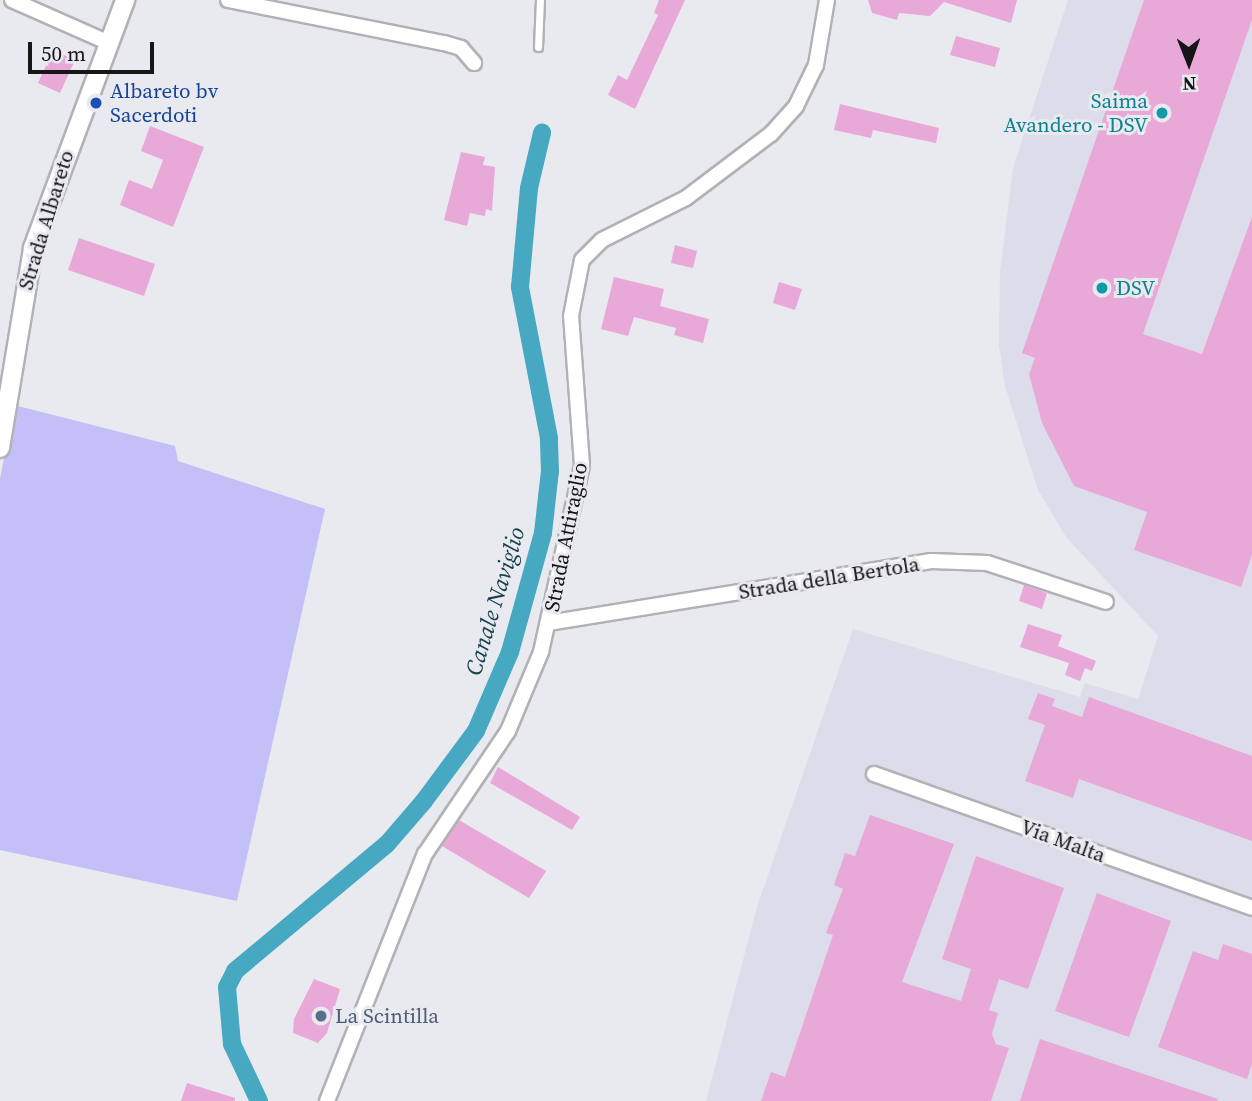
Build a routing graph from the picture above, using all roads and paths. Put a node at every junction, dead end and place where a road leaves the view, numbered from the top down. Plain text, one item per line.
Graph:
1 (12, 0) edge
2 (125, 0) edge
3 (228, 0) edge
4 (540, 0) edge
5 (827, 0) edge
6 (109, 43) junction
7 (538, 47) dead end
8 (474, 63) dead end
9 (0, 449) edge
10 (1106, 602) dead end
11 (548, 623) junction
12 (874, 774) dead end
13 (1252, 908) edge
14 (327, 1101) edge

1 - 6 street
2 - 6 street, Strada Albareto
3 - 8 street
4 - 7 lane
5 - 11 street, Strada Attiraglio
6 - 9 street, Strada Albareto
10 - 11 street, Strada della Bertola
11 - 14 street, Strada Attiraglio
12 - 13 street, Via Malta

